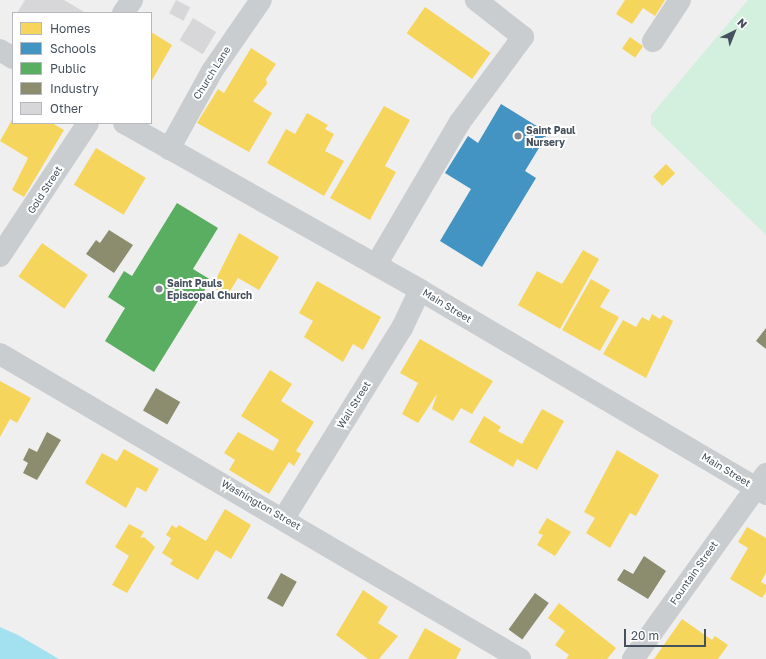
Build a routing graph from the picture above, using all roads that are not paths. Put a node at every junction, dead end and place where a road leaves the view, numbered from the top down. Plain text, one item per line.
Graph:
1 (132, 0) edge
2 (261, 0) edge
3 (476, 0) edge
4 (680, 0) edge
5 (124, 12) edge
6 (653, 41) dead end
7 (0, 50) edge
8 (12, 57) edge
9 (87, 124) edge
10 (126, 124) edge
11 (169, 149) junction
12 (0, 256) edge
13 (376, 265) junction
14 (420, 290) junction
15 (0, 354) edge
16 (762, 485) edge
17 (284, 518) junction
18 (520, 659) edge
19 (633, 659) edge

1 - 5 street
2 - 11 street, Church Lane
3 - 13 street
4 - 6 street
7 - 8 street
9 - 12 street, Gold Street
10 - 11 street, Main Street
11 - 13 street, Main Street
13 - 14 street, Main Street
14 - 16 street, Main Street
14 - 17 street, Wall Street
15 - 17 street, Washington Street
16 - 19 street, Fountain Street
17 - 18 street, Washington Street

